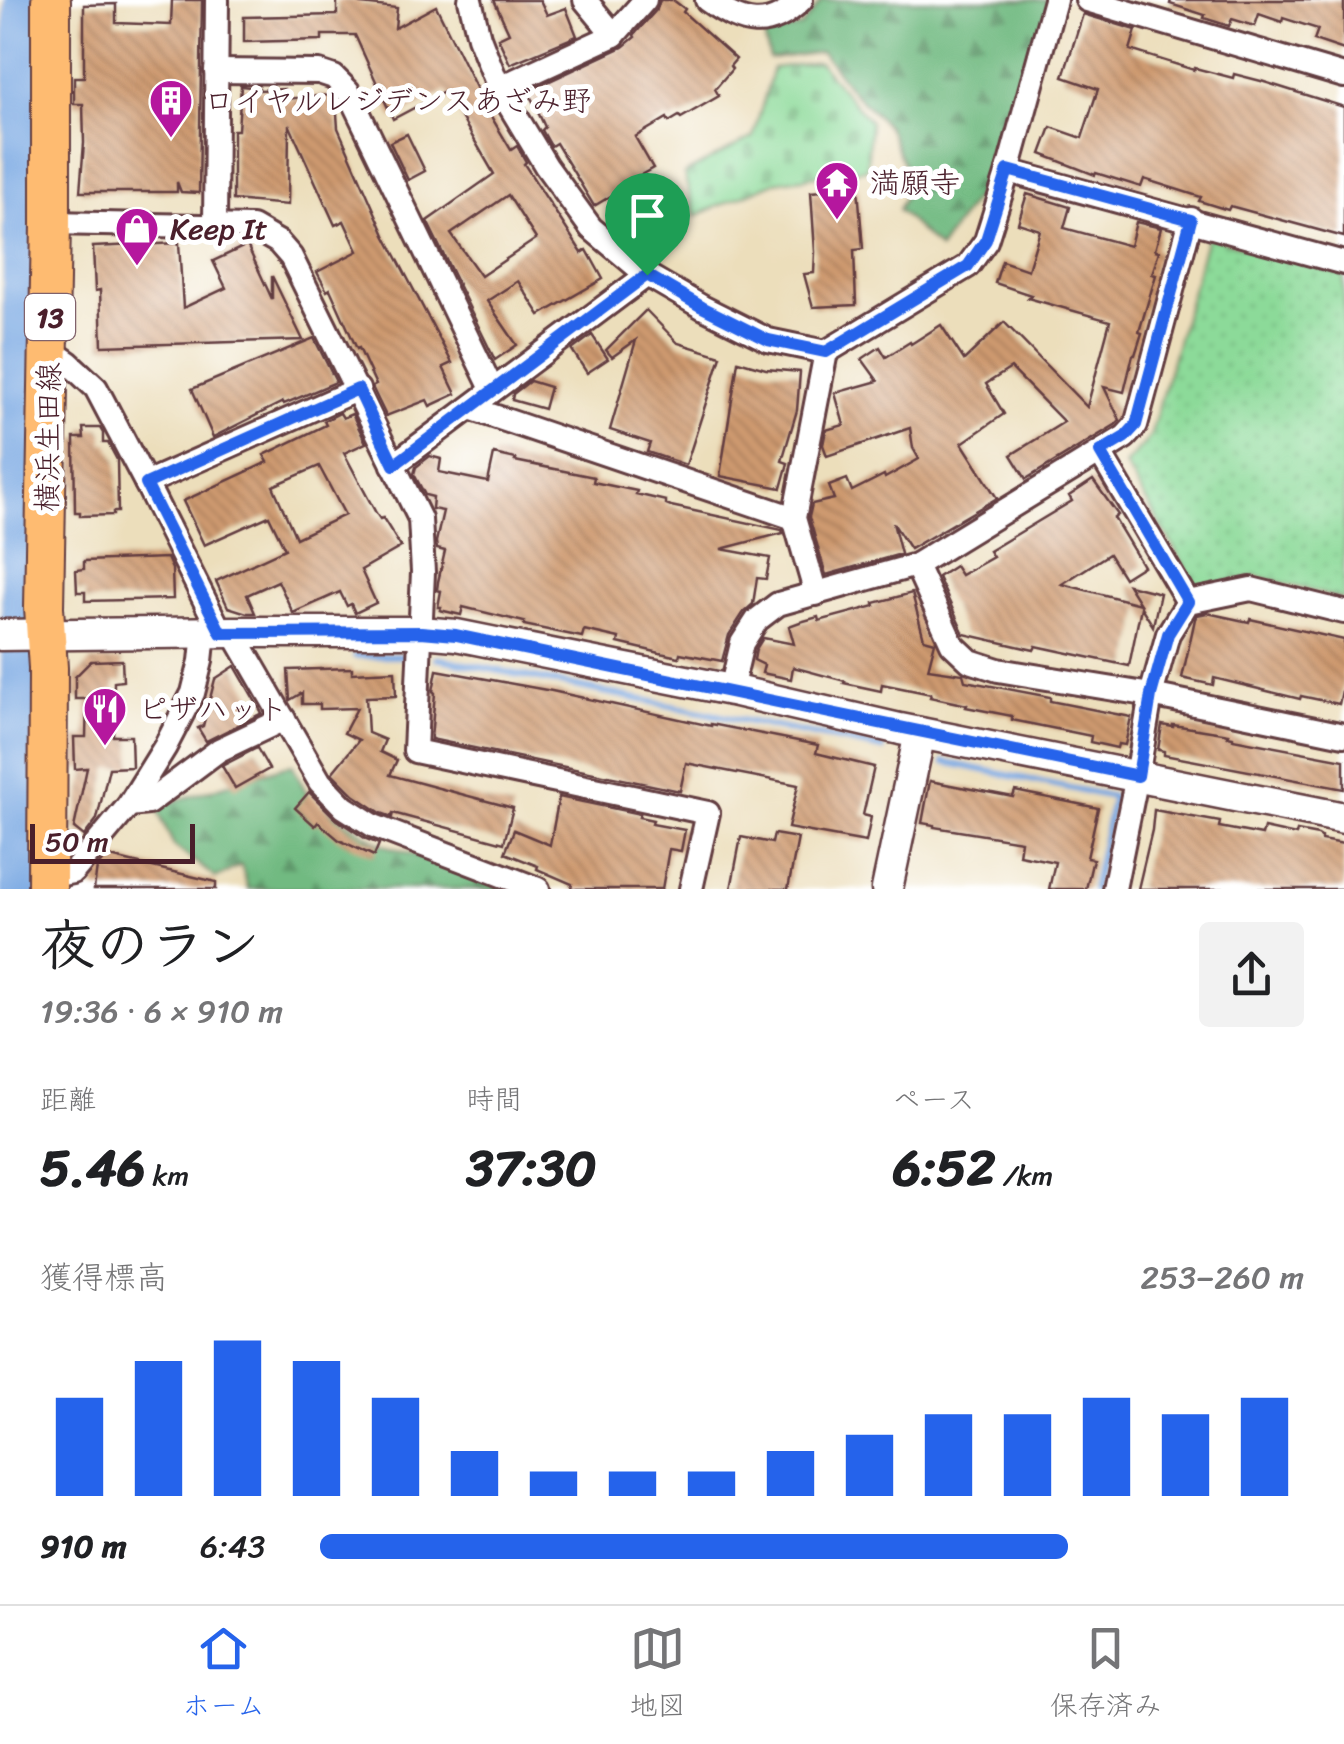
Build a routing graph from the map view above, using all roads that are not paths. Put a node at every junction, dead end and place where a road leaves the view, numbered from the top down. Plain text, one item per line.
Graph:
1 (52, 0) edge
2 (217, 0) edge
3 (470, 0) edge
4 (585, 0) edge
5 (645, 0) edge
6 (707, 0) edge
7 (802, 0) edge
8 (1055, 0) edge
9 (1087, 0) edge
10 (614, 35) junction
11 (216, 70) junction
12 (1344, 76) edge
13 (499, 88) junction
14 (1008, 170) junction
15 (1191, 220) junction
16 (51, 223) junction
17 (215, 225) junction
18 (1344, 263) edge
19 (647, 275) junction
20 (49, 349) junction
21 (826, 352) junction
22 (358, 389) junction
23 (492, 389) junction
24 (470, 408) junction
25 (1100, 452) junction
26 (394, 465) junction
27 (146, 484) junction
28 (794, 518) junction
29 (916, 565) junction
30 (816, 594) junction
31 (1188, 602) junction
32 (1344, 612) edge
33 (421, 632) junction
34 (219, 633) junction
35 (46, 634) junction
36 (0, 635) edge
37 (731, 690) junction
38 (1151, 695) junction
39 (284, 719) junction
40 (920, 733) junction
41 (1344, 735) edge
42 (1138, 776) junction
43 (129, 805) junction
44 (1344, 818) edge
45 (47, 883) edge
46 (538, 889) edge
47 (691, 889) edge
48 (887, 889) edge
49 (1114, 889) edge

1 - 16 main road, 横浜生田線 / 13
2 - 11 street
3 - 13 street
4 - 10 street
5 - 10 street
6 - 7 street
8 - 14 street
9 - 12 street
10 - 13 street
11 - 17 street
11 - 23 street
13 - 19 street
14 - 15 street
14 - 21 street
15 - 18 street
15 - 25 street
16 - 17 street
16 - 20 main road, 横浜生田線 / 13
17 - 22 street
19 - 21 street
19 - 23 street
20 - 27 street
20 - 35 main road, 横浜生田線 / 13
21 - 28 street
22 - 26 street
22 - 27 street
23 - 24 street
24 - 26 street
24 - 28 street
25 - 29 street
25 - 31 street
26 - 33 street
27 - 34 street
28 - 30 street
29 - 30 street
29 - 38 street
30 - 37 street
31 - 32 street
31 - 38 street
33 - 34 street
33 - 37 street
33 - 47 street
34 - 35 street
34 - 39 street
34 - 43 street
35 - 36 street
35 - 45 main road, 13
37 - 40 street
38 - 41 street
38 - 42 street
39 - 43 street
39 - 46 street
40 - 42 street
40 - 48 street
42 - 44 street
42 - 49 street
43 - 45 street

